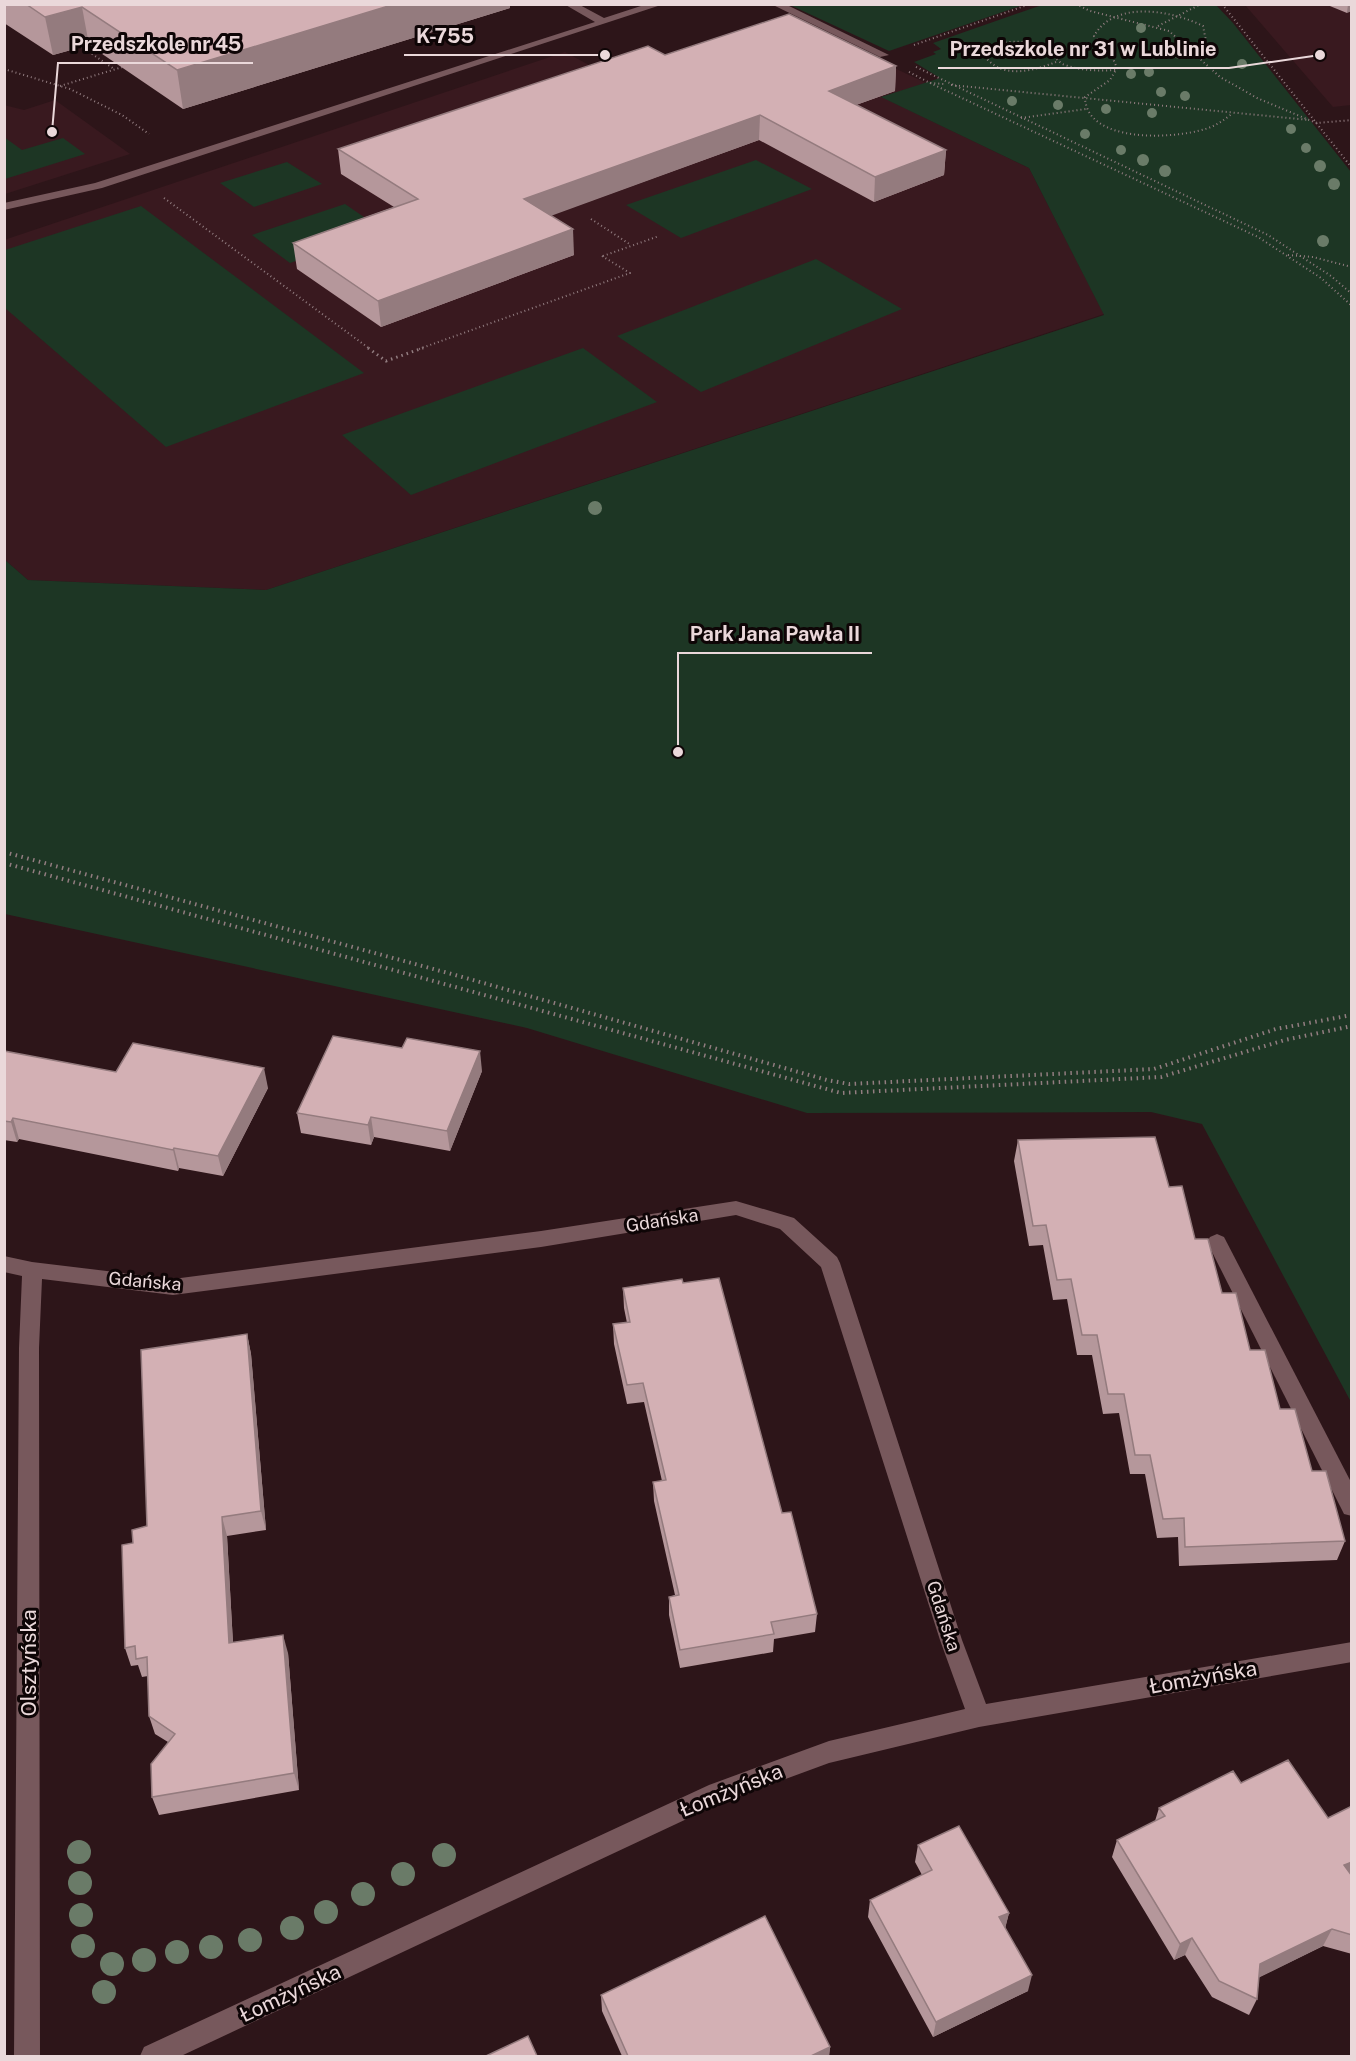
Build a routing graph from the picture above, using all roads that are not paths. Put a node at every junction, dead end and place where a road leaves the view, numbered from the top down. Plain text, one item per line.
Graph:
1 (569, 4) edge
2 (658, 4) edge
3 (776, 4) edge
4 (603, 22) junction
5 (884, 55) road end
6 (4, 207) edge
7 (1217, 1242) dead end
8 (4, 1264) edge
9 (32, 1270) junction
10 (1352, 1507) edge
11 (1352, 1652) edge
12 (979, 1716) junction
13 (27, 2056) edge
14 (153, 2056) edge

1 - 4 street
2 - 4 street
3 - 5 street
4 - 6 street
7 - 10 street
8 - 9 street, Gdańska
9 - 12 street, Gdańska
9 - 13 street, Olsztyńska
11 - 12 street, Łomżyńska
12 - 14 street, Łomżyńska

